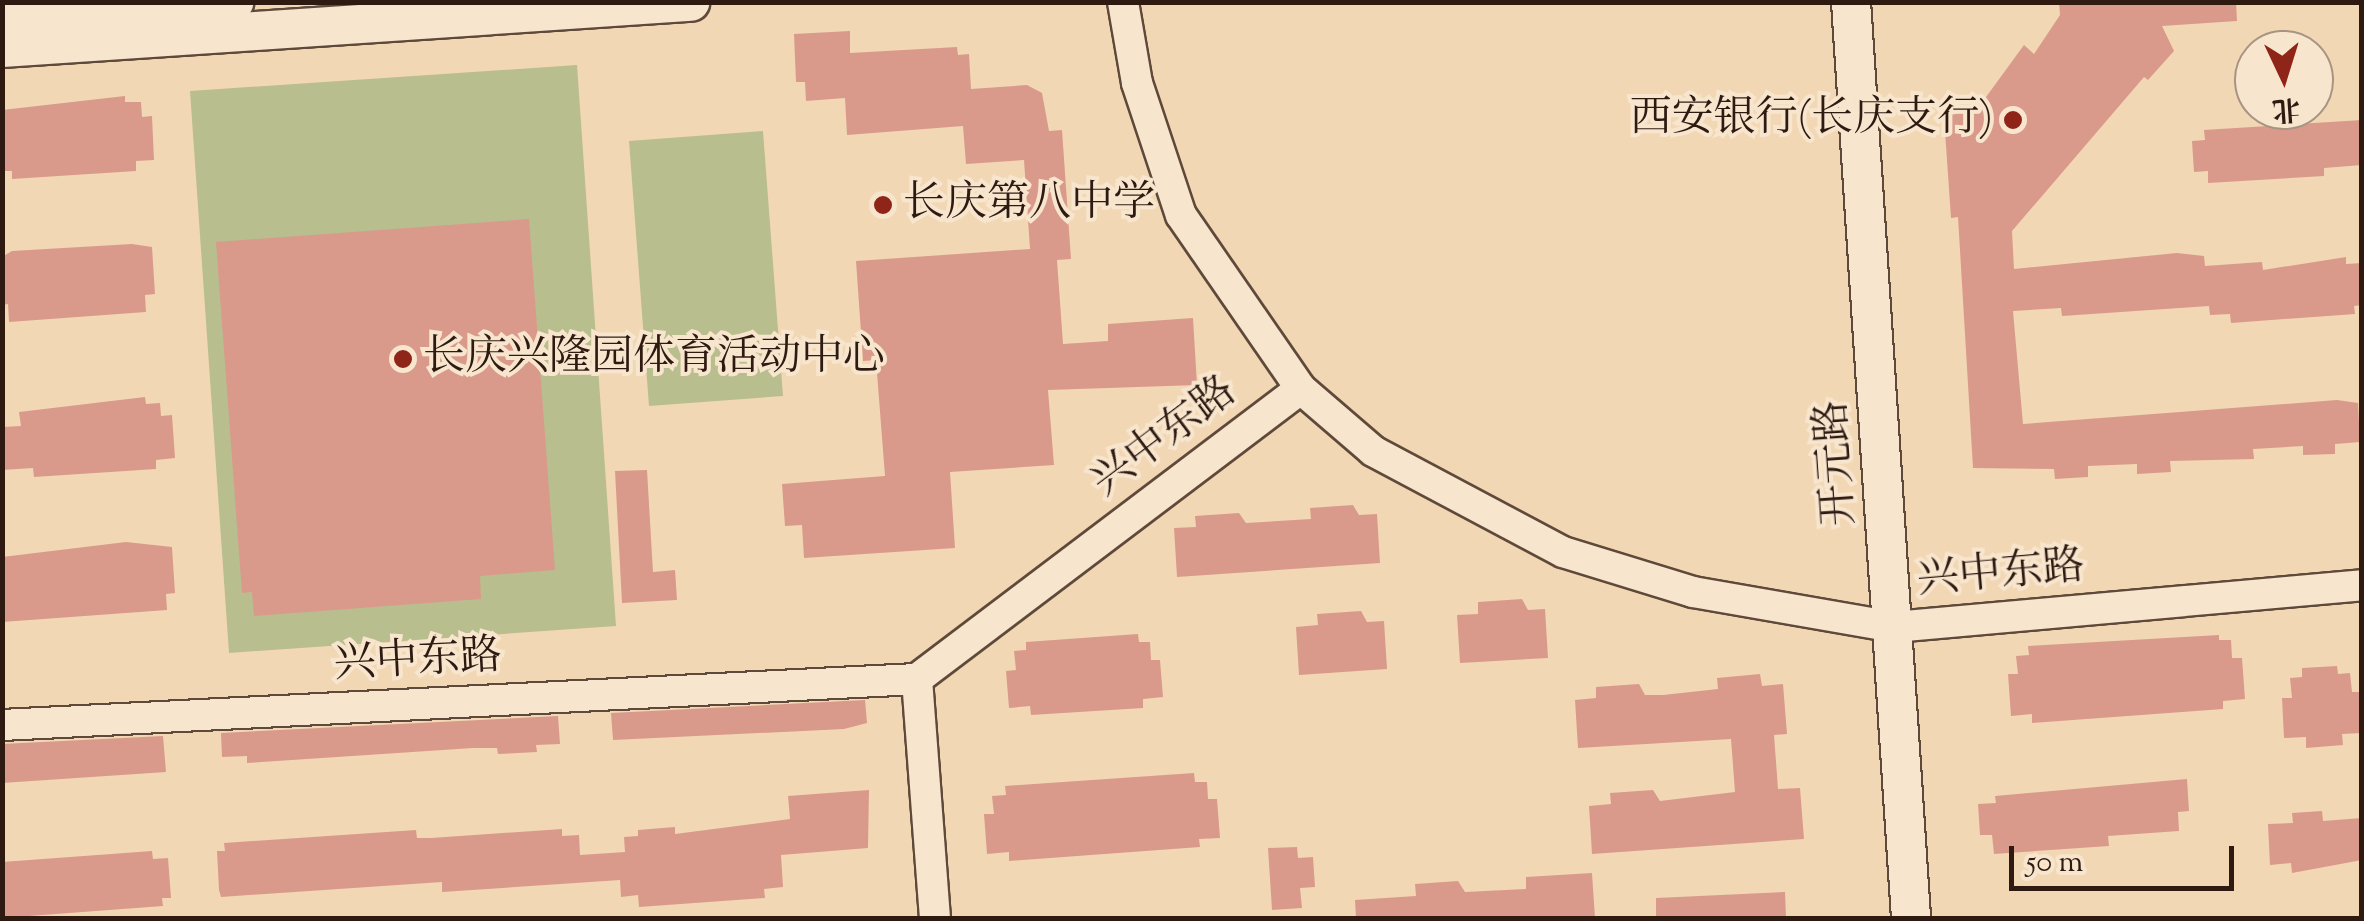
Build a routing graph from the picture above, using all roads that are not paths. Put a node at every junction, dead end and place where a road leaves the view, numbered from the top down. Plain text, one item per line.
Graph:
1 (235, 2) edge
2 (690, 2) edge
3 (1123, 2) edge
4 (1851, 2) edge
5 (502, 11) edge
6 (2, 17) edge
7 (2, 48) edge
8 (1300, 389) junction
9 (2362, 585) edge
10 (1894, 627) junction
11 (916, 679) junction
12 (2, 725) edge
13 (935, 918) edge
14 (1911, 918) edge

1 - 6 street
2 - 5 street
3 - 8 street
4 - 10 street, 开元路
5 - 7 street
8 - 10 street, 兴中东路
8 - 11 street, 兴中东路
9 - 10 street, 兴中东路
10 - 14 street, 开元路
11 - 12 street, 兴中东路
11 - 13 street

